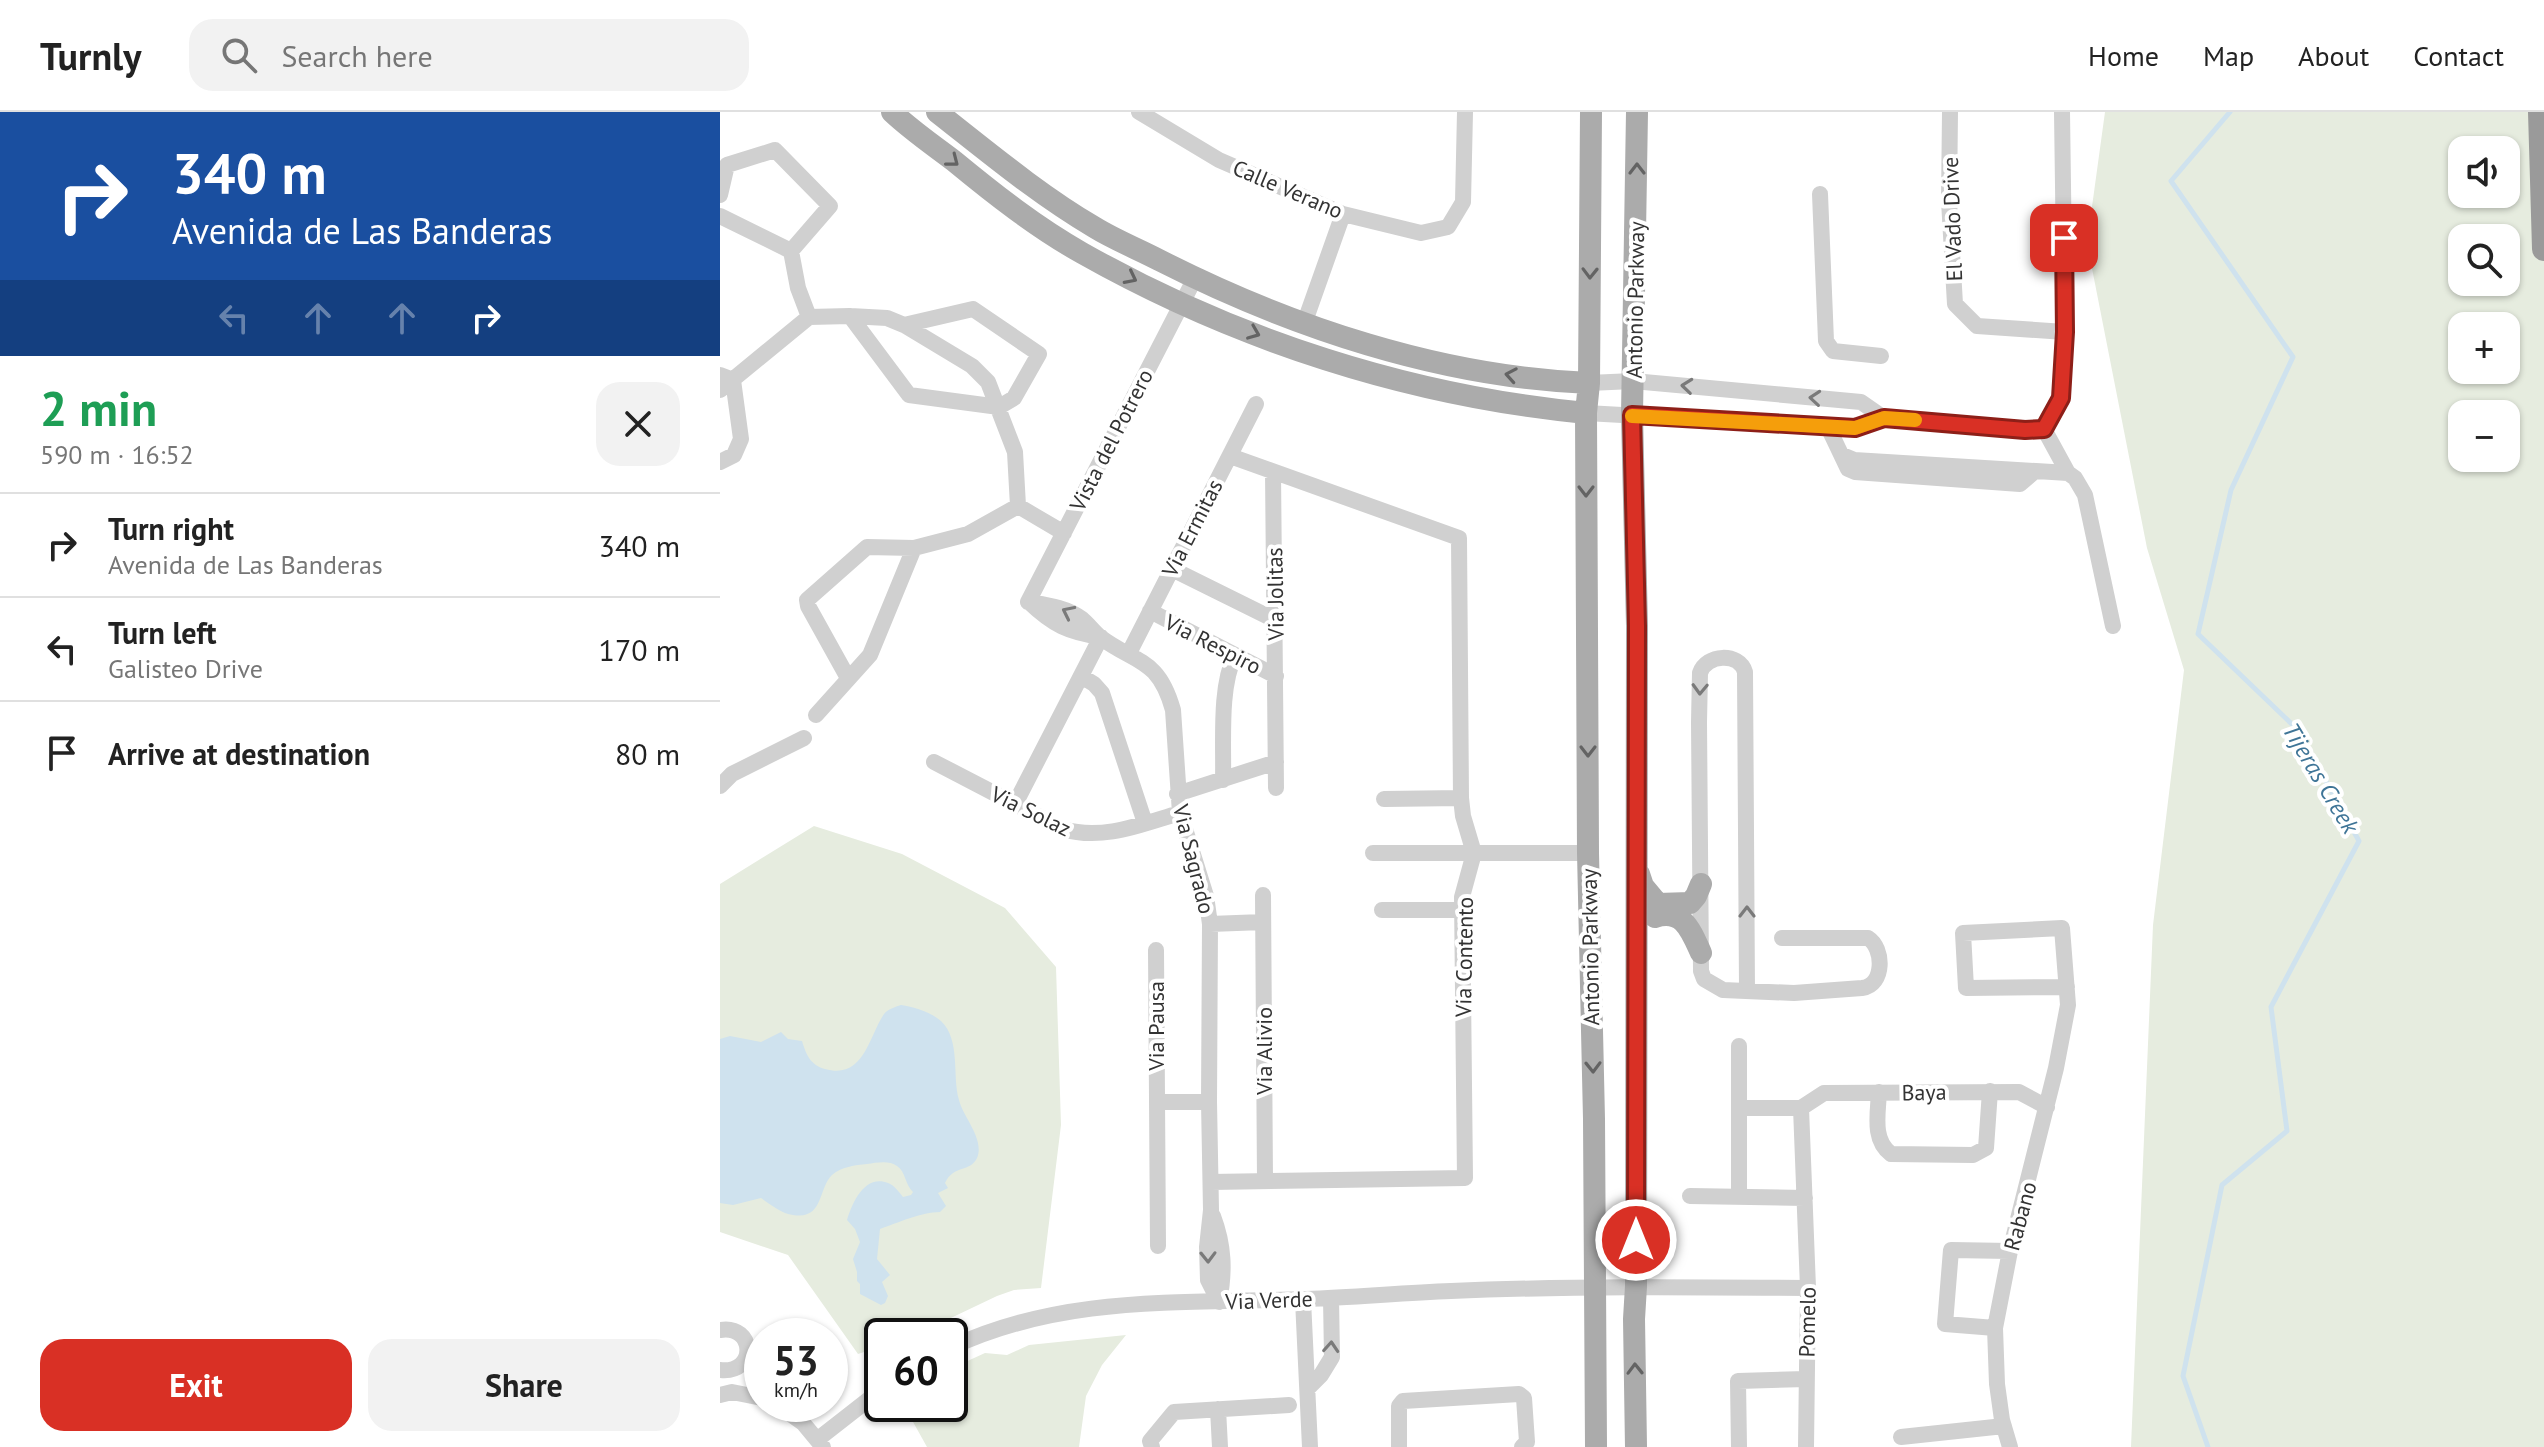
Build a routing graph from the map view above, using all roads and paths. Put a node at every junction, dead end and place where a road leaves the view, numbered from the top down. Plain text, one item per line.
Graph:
1 (892, 112) edge
2 (937, 112) edge
3 (1139, 112) edge
4 (1465, 112) edge
5 (1591, 112) edge
6 (1637, 112) edge
7 (1950, 112) edge
8 (2062, 112) edge
9 (2540, 112) edge
10 (1820, 194) dead end
11 (720, 195) edge
12 (1343, 214) junction
13 (720, 216) edge
14 (2544, 249) edge
15 (791, 251) junction
16 (1195, 278) junction
17 (1181, 303) junction
18 (850, 316) junction
19 (809, 317) junction
20 (1304, 324) junction
21 (904, 325) junction
22 (2065, 332) junction
23 (1881, 356) dead end
24 (1633, 381) junction
25 (724, 382) edge
26 (1589, 383) junction
27 (1256, 404) dead end
28 (999, 407) junction
29 (1586, 413) junction
30 (1632, 415) junction
31 (1884, 418) junction
32 (1828, 427) junction
33 (2044, 429) junction
34 (1230, 456) junction
35 (720, 462) edge
36 (1273, 472) junction
37 (2068, 473) junction
38 (1018, 506) junction
39 (1064, 533) junction
40 (914, 548) junction
41 (1172, 569) junction
42 (1028, 602) joint
43 (1150, 611) junction
44 (1275, 620) junction
45 (2113, 626) dead end
46 (1101, 637) junction
47 (1129, 653) junction
48 (1235, 655) junction
49 (1081, 676) junction
50 (1276, 676) junction
51 (848, 678) junction
52 (816, 715) dead end
53 (804, 738) dead end
54 (934, 762) dead end
55 (1276, 762) junction
56 (722, 778) edge
57 (1223, 780) junction
58 (1276, 788) dead end
59 (1177, 794) junction
60 (1461, 798) junction
61 (1384, 799) dead end
62 (1015, 804) junction
63 (1180, 813) junction
64 (1145, 823) junction
65 (1373, 853) dead end
66 (1474, 853) junction
67 (1588, 853) junction
68 (1637, 866) junction
69 (1701, 884) junction
70 (1263, 895) dead end
71 (1382, 910) dead end
72 (1462, 910) junction
73 (1263, 922) junction
74 (1210, 924) junction
75 (1782, 938) dead end
76 (1637, 940) junction
77 (1156, 950) dead end
78 (1701, 953) junction
79 (2067, 987) junction
80 (1747, 990) junction
81 (1739, 1046) dead end
82 (1990, 1091) junction
83 (1879, 1092) junction
84 (1157, 1102) junction
85 (1209, 1102) junction
86 (2047, 1107) junction
87 (1739, 1108) junction
88 (1801, 1108) junction
89 (1265, 1180) junction
90 (1211, 1182) junction
91 (1690, 1196) dead end
92 (1739, 1197) junction
93 (1805, 1198) junction
94 (1158, 1246) dead end
95 (2010, 1251) junction
96 (1636, 1286) junction
97 (1594, 1287) junction
98 (1808, 1288) junction
99 (1331, 1298) junction
100 (1303, 1300) junction
101 (1219, 1302) junction
102 (1995, 1328) junction
103 (720, 1330) edge
104 (968, 1340) edge
105 (725, 1370) edge
106 (1806, 1379) junction
107 (1308, 1388) junction
108 (726, 1393) edge
109 (864, 1405) edge
110 (1289, 1405) dead end
111 (1218, 1409) junction
112 (802, 1422) edge
113 (2004, 1426) junction
114 (1901, 1437) dead end
115 (820, 1443) edge
116 (1152, 1447) edge
117 (1220, 1447) edge
118 (1310, 1447) edge
119 (1399, 1447) edge
120 (1522, 1447) edge
121 (1596, 1447) edge
122 (1636, 1447) edge
123 (1739, 1447) edge
124 (1806, 1447) edge
125 (2010, 1447) edge

1 -> 17 main road
2 - 16 main road
3 - 12 street, Calle Verano
4 - 12 street, Calle Verano
5 -> 26 main road, Antonio Parkway
24 -> 6 main road, Antonio Parkway
7 - 22 street, El Vado Drive
8 - 22 street
9 - 14 highway
10 - 23 street
11 - 15 street
12 - 20 street
13 - 15 street
15 - 19 street
16 - 17 street, Vista del Potrero
16 - 20 main road
17 -> 29 main road
17 - 39 street, Vista del Potrero
18 - 19 street
18 - 21 street
18 - 28 street
19 - 25 street
26 -> 20 main road
21 - 28 street
21 - 28 street
22 - 33 street
24 - 26 street
24 - 30 main road, Antonio Parkway
31 -> 24 street
25 - 35 street
26 - 29 main road, Antonio Parkway
27 - 34 street, Via Ermitas
28 - 38 street
29 - 30 street
29 -> 67 main road, Antonio Parkway
30 - 32 street
30 - 68 main road, Antonio Parkway
31 - 32 street
31 - 33 street
32 - 37 street
33 - 37 street
34 - 36 street
34 - 41 street, Via Ermitas
36 - 44 street, Via Jolitas
36 - 60 street
37 - 45 street
38 - 39 street
38 - 40 street
39 - 42 street, Vista del Potrero
40 - 51 street
40 - 51 street
41 - 43 street, Via Ermitas
41 - 44 street
42 - 46 street, Via Sagrado
43 - 47 street, Via Ermitas
43 - 48 street, Via Respiro
44 - 50 street, Via Jolitas
46 - 47 street, Via Sagrado
46 - 49 street
47 - 59 street, Via Sagrado
48 - 50 street, Via Respiro
48 - 57 street
49 - 62 street
49 - 64 street
50 - 55 street, Via Jolitas
51 - 52 street
53 - 56 street
54 - 62 street, Via Solaz
55 - 57 street
55 - 58 street, Via Jolitas
57 - 59 street
59 - 63 street, Via Sagrado
60 - 61 street
60 - 66 street
62 - 64 street, Via Solaz
63 - 64 street, Via Solaz
63 - 74 street, Via Sagrado
65 - 66 street
66 - 67 street
66 - 72 street, Via Contento
67 -> 97 main road, Antonio Parkway
68 - 69 main road
68 - 76 main road, Antonio Parkway
69 - 78 street
80 -> 69 street
70 - 73 street, Via Alivio
71 - 72 street
72 - 89 street, Via Contento
73 - 74 street
73 - 89 street, Via Alivio
74 - 85 street, Via Sagrado
75 - 80 street
76 - 78 main road
76 - 96 main road, Antonio Parkway
77 - 84 street, Via Pausa
78 - 80 street
79 - 79 street, Rabano
79 - 86 street, Rabano
81 - 87 street
82 - 83 street, Baya
82 - 83 street
82 - 86 street, Baya
83 - 88 street, Baya
84 - 85 street, Via Pausa
84 - 94 street, Via Pausa
85 - 90 street, Via Sagrado
86 - 95 street, Rabano
87 - 88 street
87 - 92 street
88 - 93 street, Pomelo
89 - 90 street, Via Contento
90 - 101 street, Via Sagrado
91 - 92 street
92 - 93 street
93 - 98 street, Pomelo
95 - 102 street, Rabano
95 - 102 street
96 - 97 street, Via Verde
96 - 98 street, Via Verde
122 -> 96 main road, Antonio Parkway
97 - 99 street, Via Verde
97 - 121 main road, Antonio Parkway
98 - 106 street, Pomelo
99 - 100 street, Via Verde
107 -> 99 street
100 - 101 street, Via Verde
100 - 107 street
101 - 104 street, Via Verde
102 - 113 street, Rabano
103 - 105 street
105 - 108 street
106 - 123 street
106 - 124 street, Pomelo
107 - 118 street
109 - 115 street
110 - 111 street
111 - 116 street
111 - 117 street
112 - 115 street
113 - 114 street
113 - 125 street, Rabano
119 - 120 street

